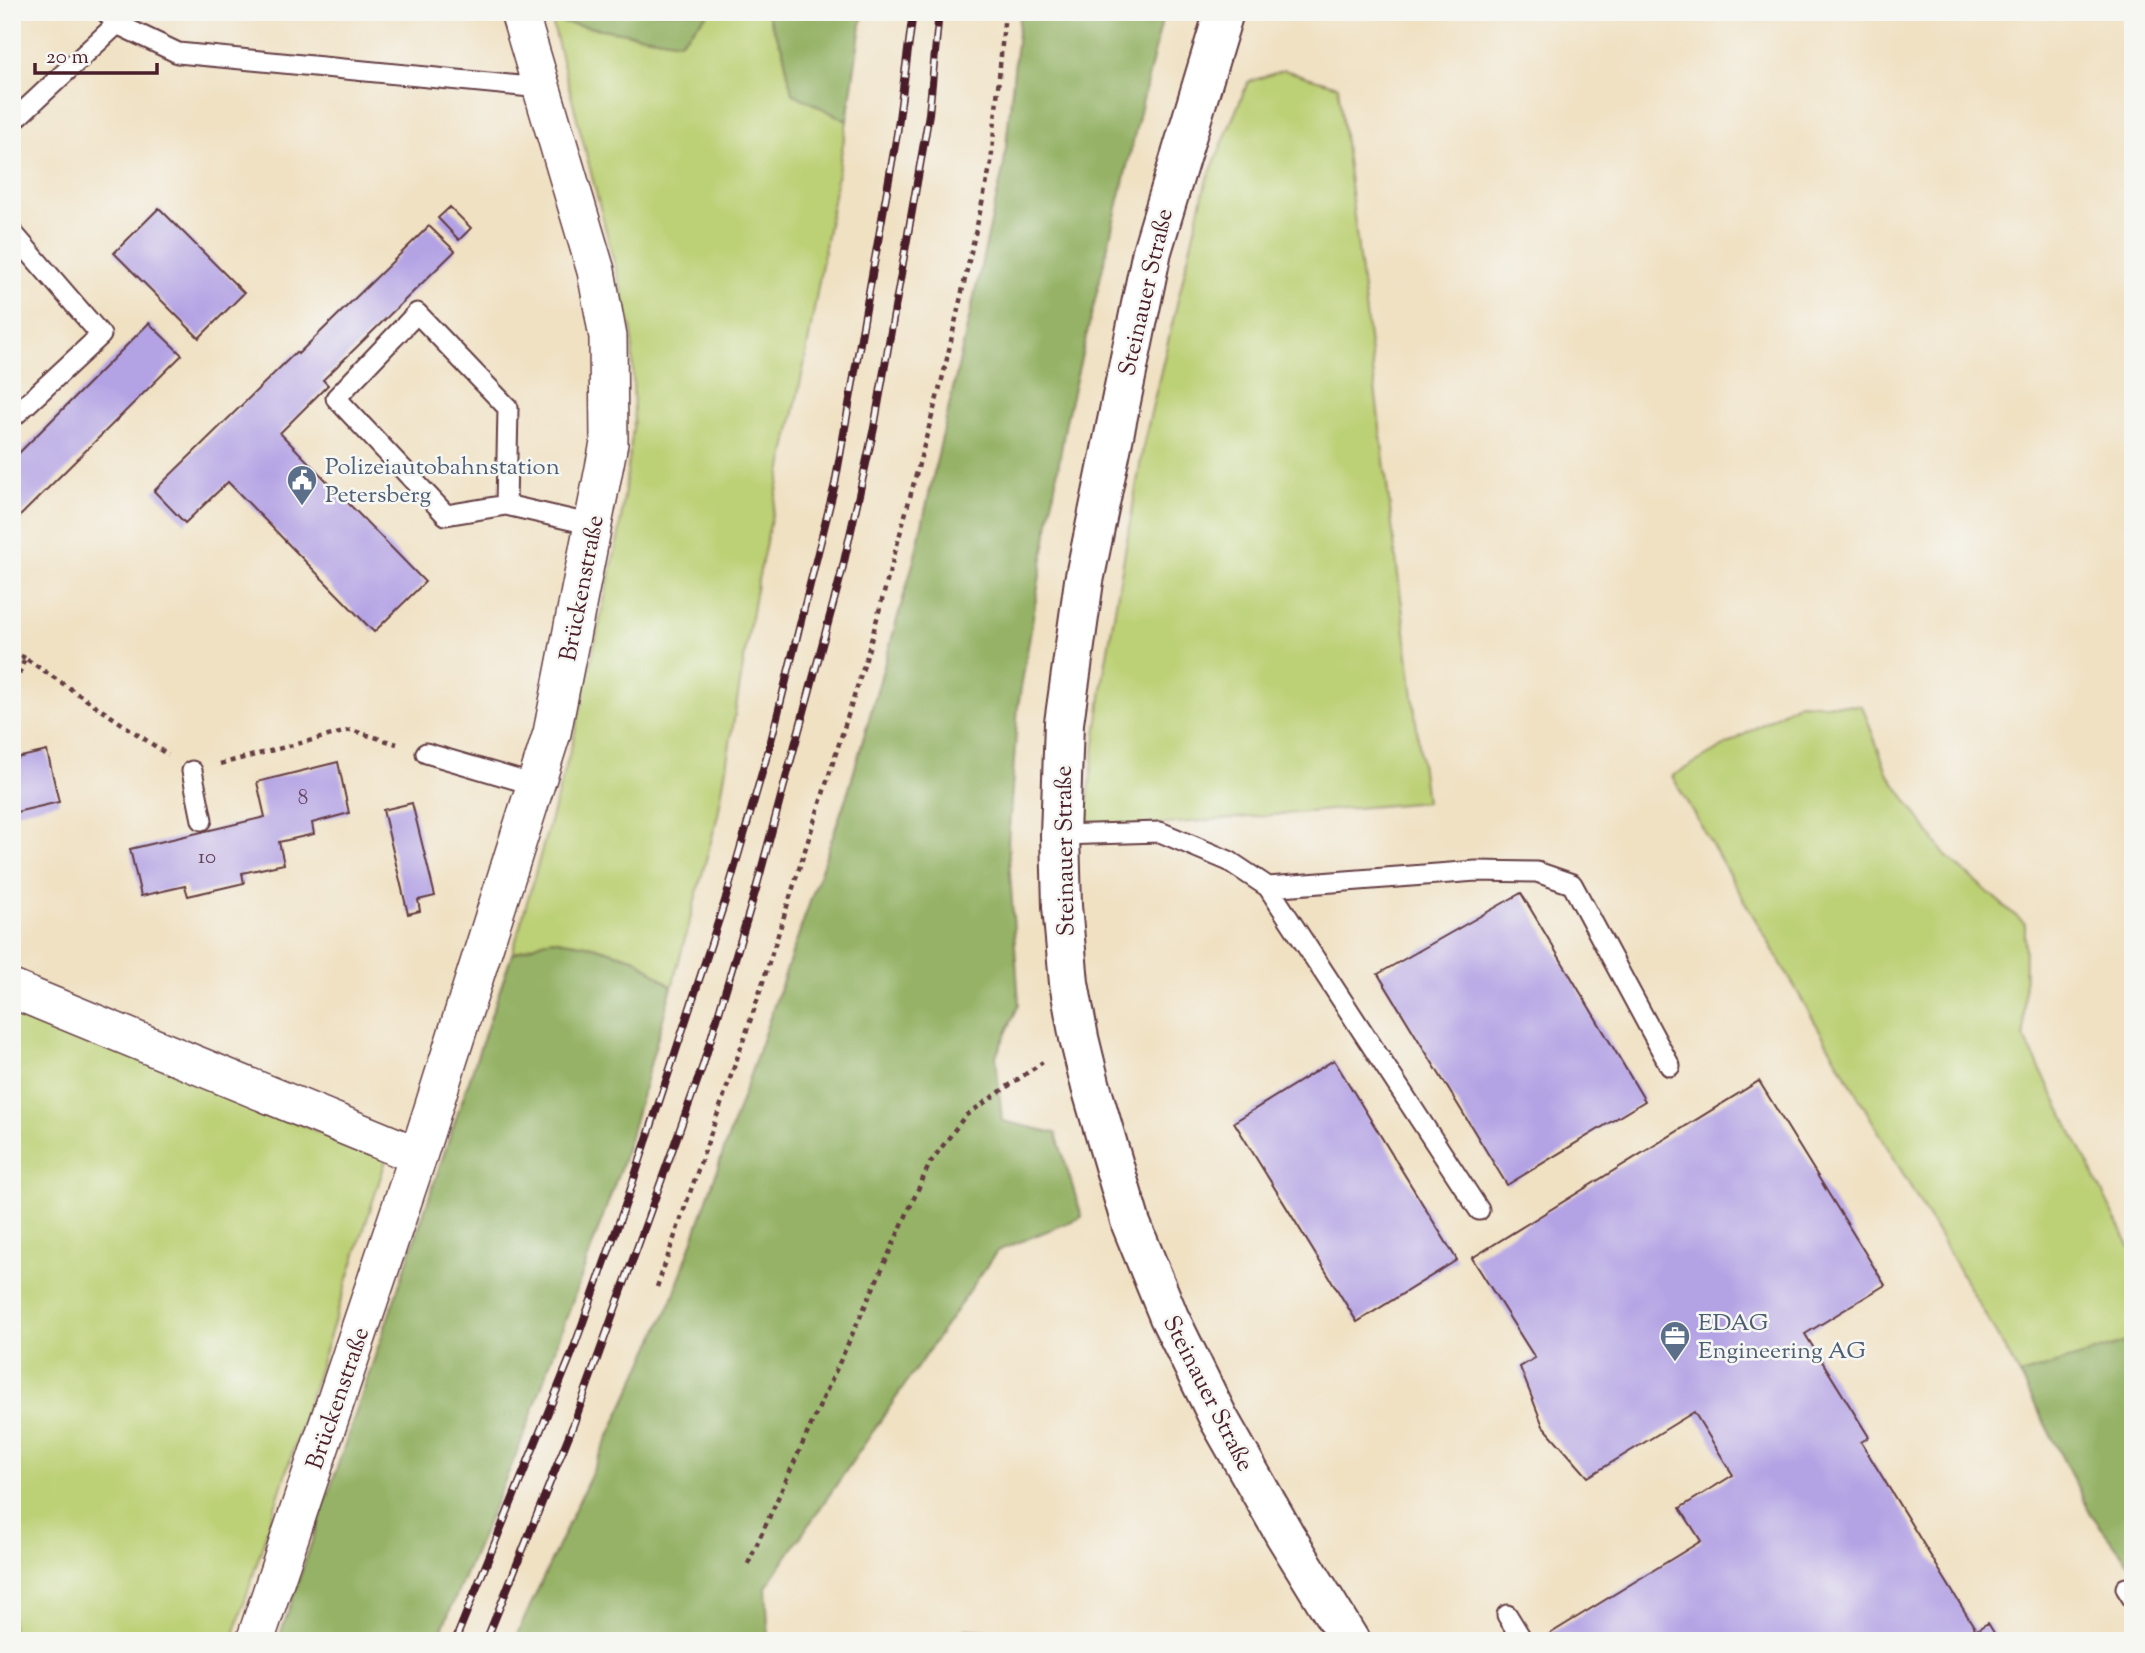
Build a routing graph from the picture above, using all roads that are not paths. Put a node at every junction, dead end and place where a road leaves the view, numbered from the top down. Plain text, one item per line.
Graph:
1 (519, 12) edge
2 (1223, 14) edge
3 (112, 18) edge
4 (541, 88) junction
5 (12, 122) edge
6 (12, 232) edge
7 (12, 418) edge
8 (506, 505) junction
9 (593, 524) junction
10 (426, 753) road end
11 (192, 771) road end
12 (535, 785) junction
13 (202, 820) dead end
14 (1060, 835) junction
15 (1268, 887) junction
16 (12, 989) edge
17 (1670, 1066) dead end
18 (418, 1156) junction
19 (1479, 1210) dead end
20 (1507, 1615) dead end
21 (255, 1641) edge
22 (1350, 1641) edge
23 (1524, 1641) edge

1 - 4 street, Brückenstraße
2 - 14 street, Steinauer Straße
3 - 4 lane
3 - 5 lane
4 - 9 street, Brückenstraße
6 - 7 lane
8 - 8 lane
8 - 9 lane
9 - 12 street, Brückenstraße
10 - 12 lane
11 - 13 lane
12 - 18 street, Brückenstraße
14 - 15 lane
14 - 22 street, Steinauer Straße
15 - 17 lane
15 - 19 lane
16 - 18 street
18 - 21 street, Brückenstraße
20 - 23 lane

